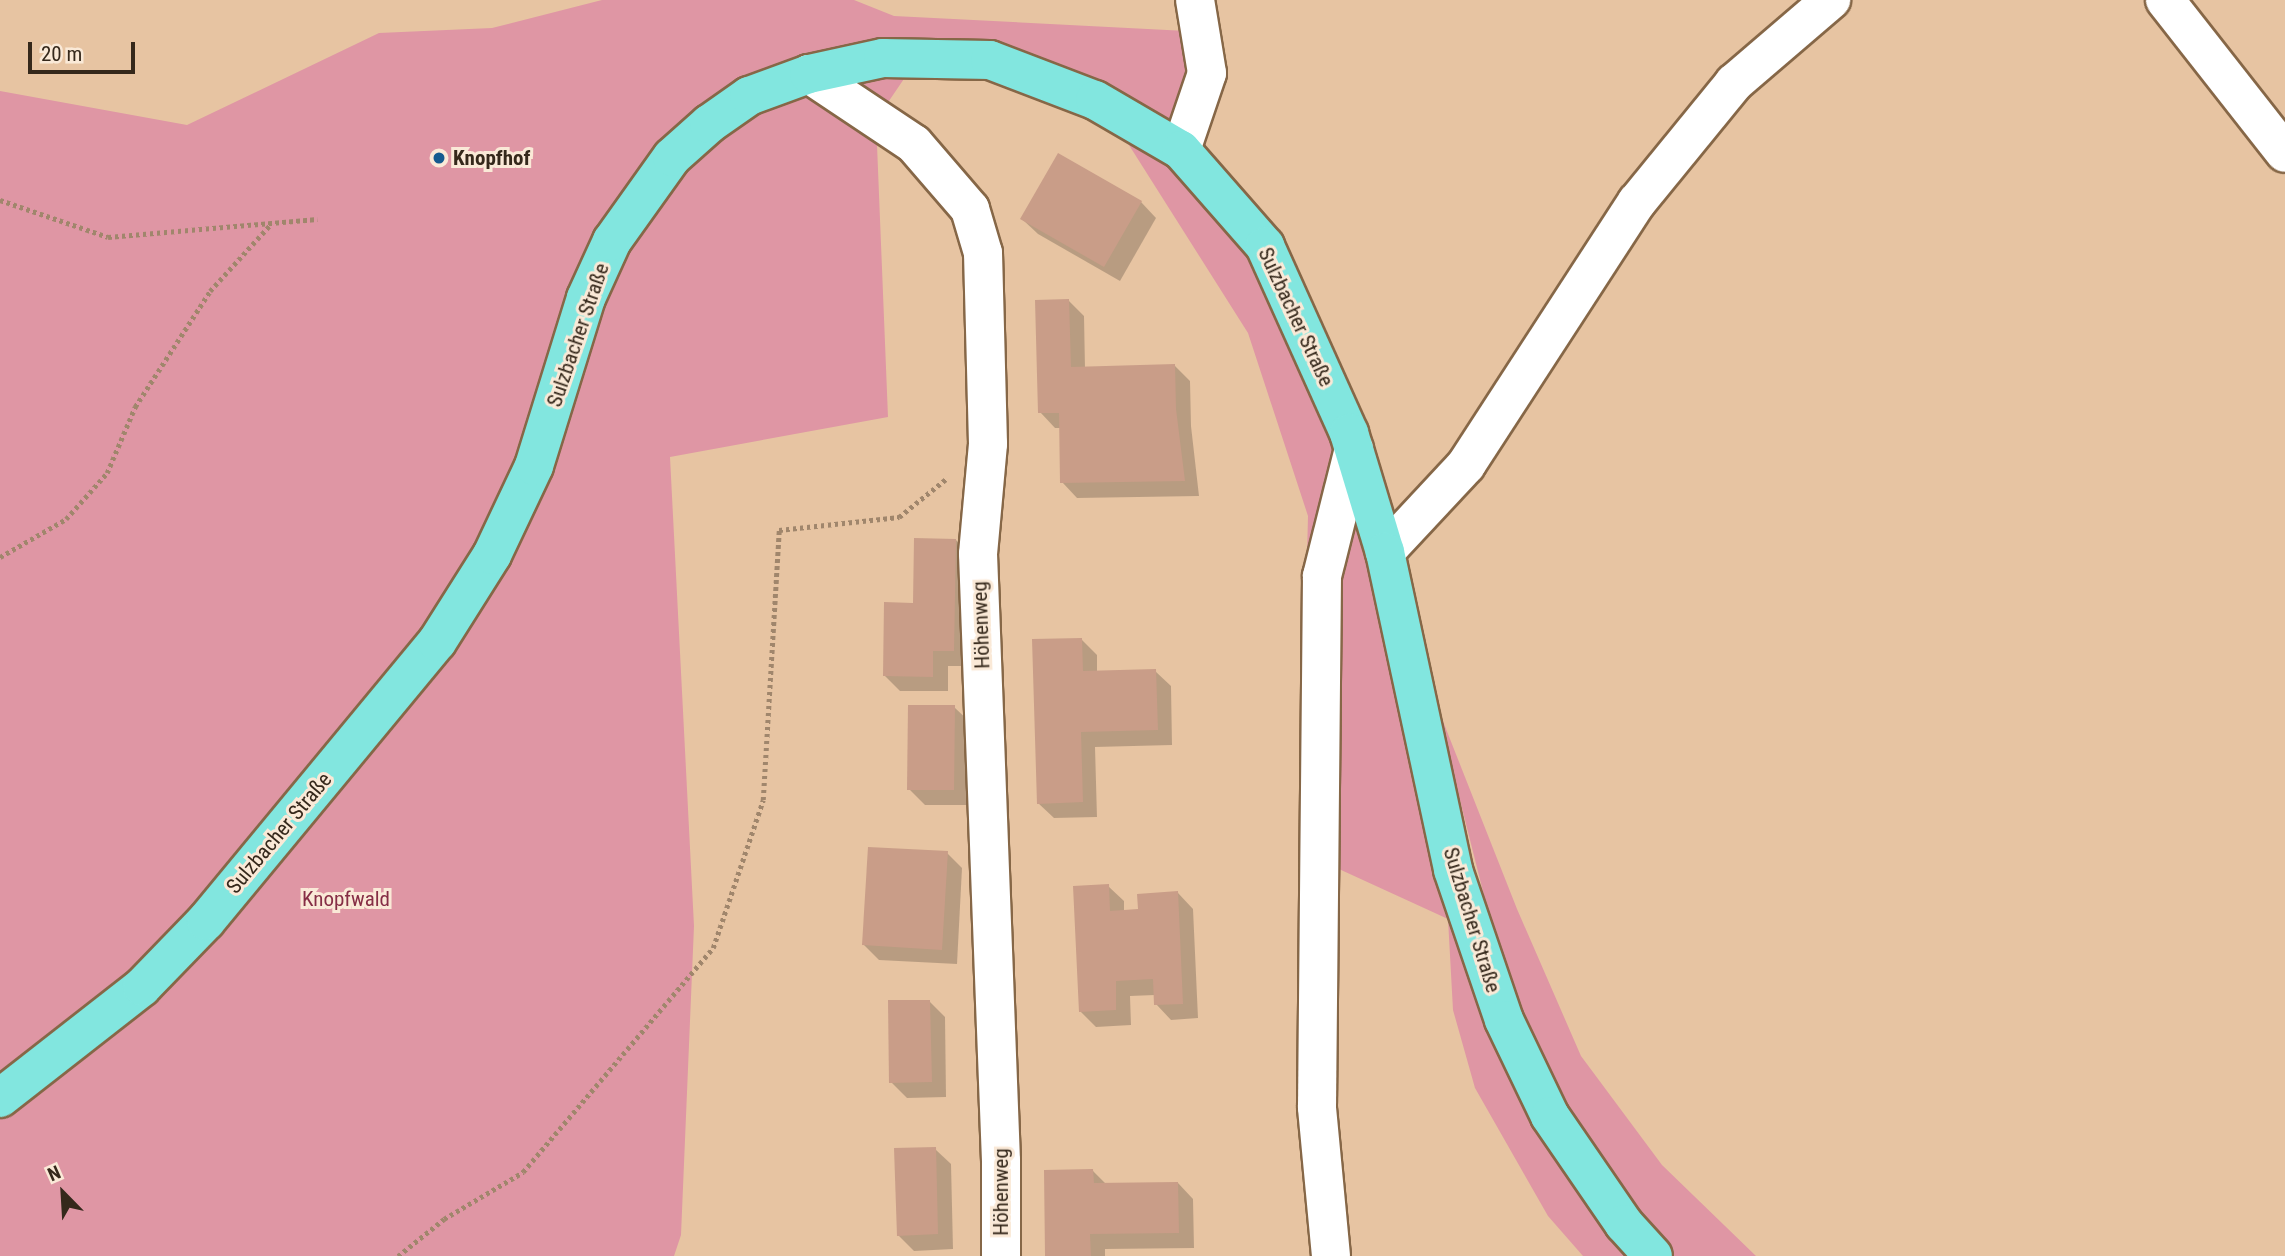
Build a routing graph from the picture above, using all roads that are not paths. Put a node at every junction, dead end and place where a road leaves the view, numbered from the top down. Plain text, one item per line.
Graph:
1 (1195, 0) edge
2 (1831, 0) edge
3 (2165, 0) edge
4 (809, 74) junction
5 (1181, 150) junction
6 (2285, 153) edge
7 (1354, 449) junction
8 (1385, 552) junction
9 (0, 1098) edge
10 (1001, 1256) edge
11 (1331, 1256) edge
12 (1653, 1256) edge

1 - 5 street
2 - 8 street
3 - 6 street
4 - 5 main road, Sulzbacher Straße
4 - 9 main road, Sulzbacher Straße
4 - 10 street, Höhenweg
5 - 7 main road, Sulzbacher Straße
7 - 8 main road, Sulzbacher Straße
7 - 11 street
8 - 12 main road, Sulzbacher Straße

